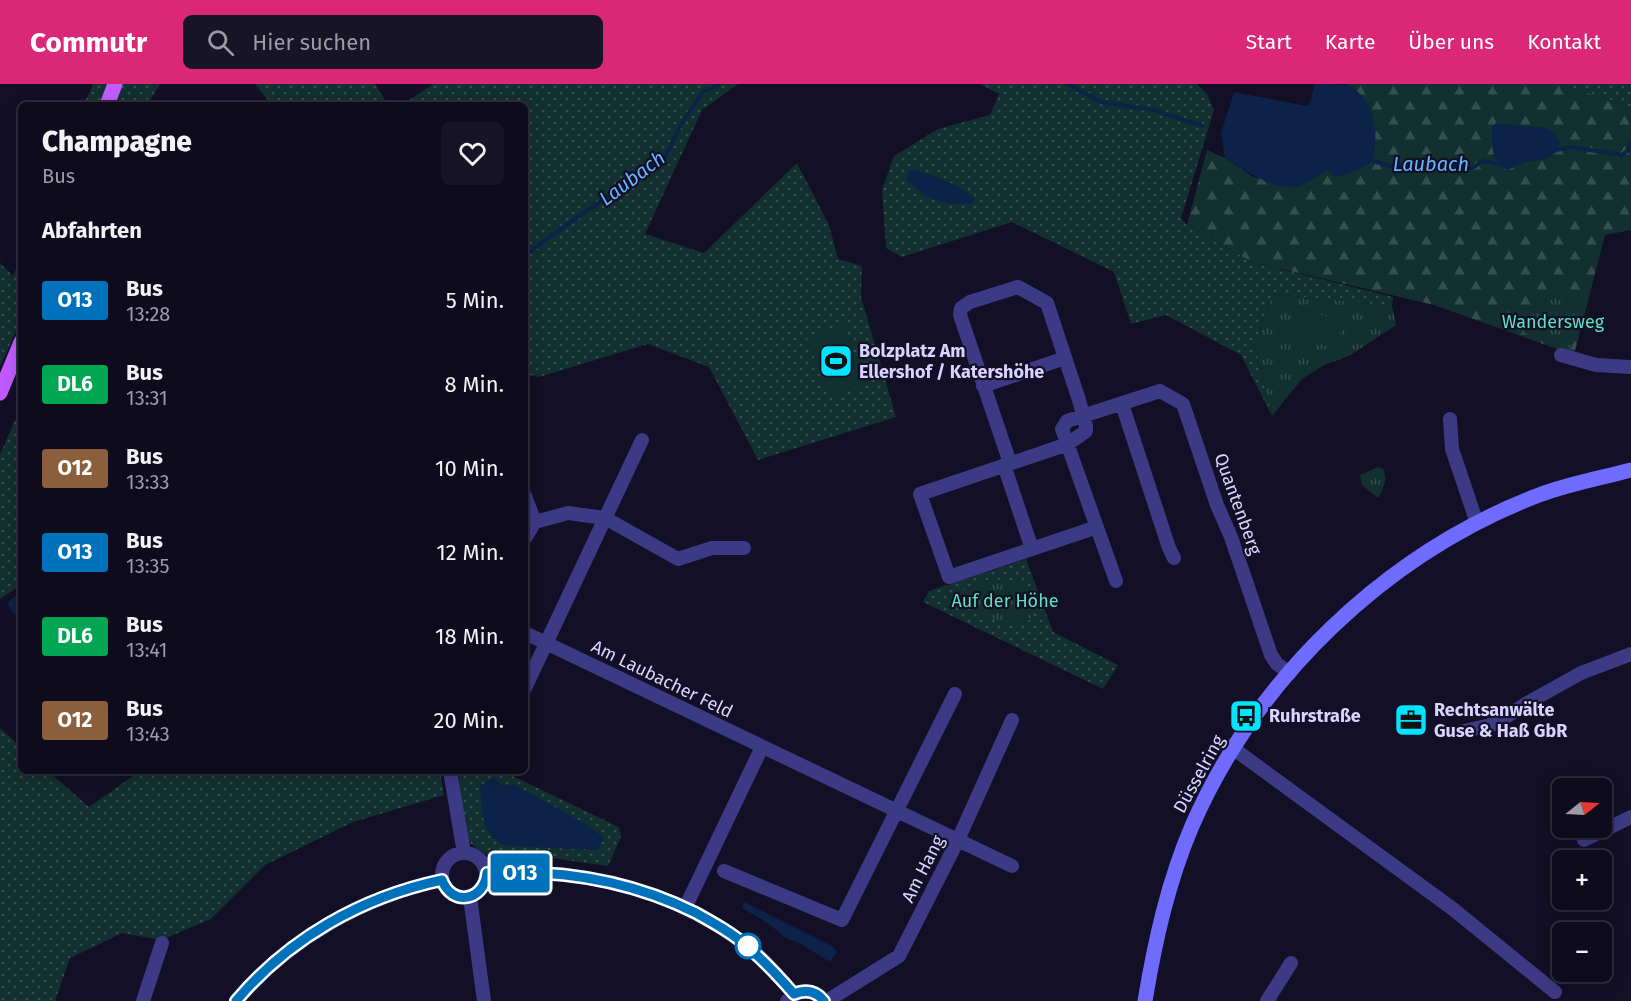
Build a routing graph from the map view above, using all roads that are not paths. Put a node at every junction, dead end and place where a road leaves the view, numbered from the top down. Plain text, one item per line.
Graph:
1 (115, 84) edge
2 (109, 102) edge
3 (18, 349) edge
4 (1562, 355) dead end
5 (1065, 358) junction
6 (1631, 367) edge
7 (983, 386) junction
8 (0, 393) edge
9 (1122, 404) junction
10 (1084, 415) junction
11 (1450, 419) dead end
12 (642, 440) dead end
13 (1068, 444) junction
14 (1007, 464) junction
15 (1631, 470) edge
16 (528, 504) edge
17 (605, 518) junction
18 (535, 522) junction
19 (1477, 522) junction
20 (1096, 527) junction
21 (528, 533) edge
22 (744, 548) dead end
23 (1032, 549) junction
24 (1174, 558) dead end
25 (1116, 581) dead end
26 (528, 634) edge
27 (547, 643) junction
28 (1631, 654) edge
29 (1290, 673) junction
30 (528, 682) edge
31 (955, 694) dead end
32 (1012, 720) dead end
33 (1464, 731) dead end
34 (762, 747) junction
35 (1234, 749) junction
36 (451, 774) edge
37 (895, 811) junction
38 (1631, 817) edge
39 (958, 840) junction
40 (1584, 840) dead end
41 (464, 853) junction
42 (1012, 866) dead end
43 (724, 871) dead end
44 (487, 873) junction
45 (442, 880) junction
46 (470, 897) junction
47 (686, 908) junction
48 (162, 943) dead end
49 (1291, 963) dead end
50 (1555, 992) dead end
51 (791, 998) edge
52 (142, 1001) edge
53 (236, 1001) edge
54 (484, 1001) edge
55 (826, 1001) edge
56 (1145, 1001) edge
57 (1267, 1001) edge

1 - 2 main road
3 - 8 main road
4 - 6 street
5 - 7 street
5 - 7 street
5 - 10 street
7 - 14 street
9 - 10 street, Quantenberg
9 - 24 street
9 - 29 street, Quantenberg
10 - 13 street, Quantenberg
11 - 19 street
12 - 17 street
13 - 14 street
13 - 20 street
14 - 23 street
14 - 23 street
15 - 19 street, Düsselring
16 - 18 street
17 - 18 street
17 - 22 street
17 - 27 street
18 - 21 street
19 - 29 street, Düsselring
20 - 23 street
20 - 25 street
26 - 27 street, Am Laubacher Feld
27 - 30 street
27 - 34 street, Am Laubacher Feld
28 - 33 street
29 - 35 street, Düsselring
31 - 37 street
32 - 39 street, Am Hang
34 - 37 street, Am Laubacher Feld
34 - 47 street
35 - 50 street
35 - 56 street, Düsselring
36 - 41 street
37 - 39 street, Am Laubacher Feld
37 - 43 street
38 - 40 street
39 - 42 street, Am Laubacher Feld
39 - 55 street, Am Hang
41 - 44 street
41 - 45 street
44 - 46 street
44 - 47 street
45 - 46 street
45 - 53 street
46 - 54 street
47 - 51 street
48 - 52 street
49 - 57 street
51 - 55 street

